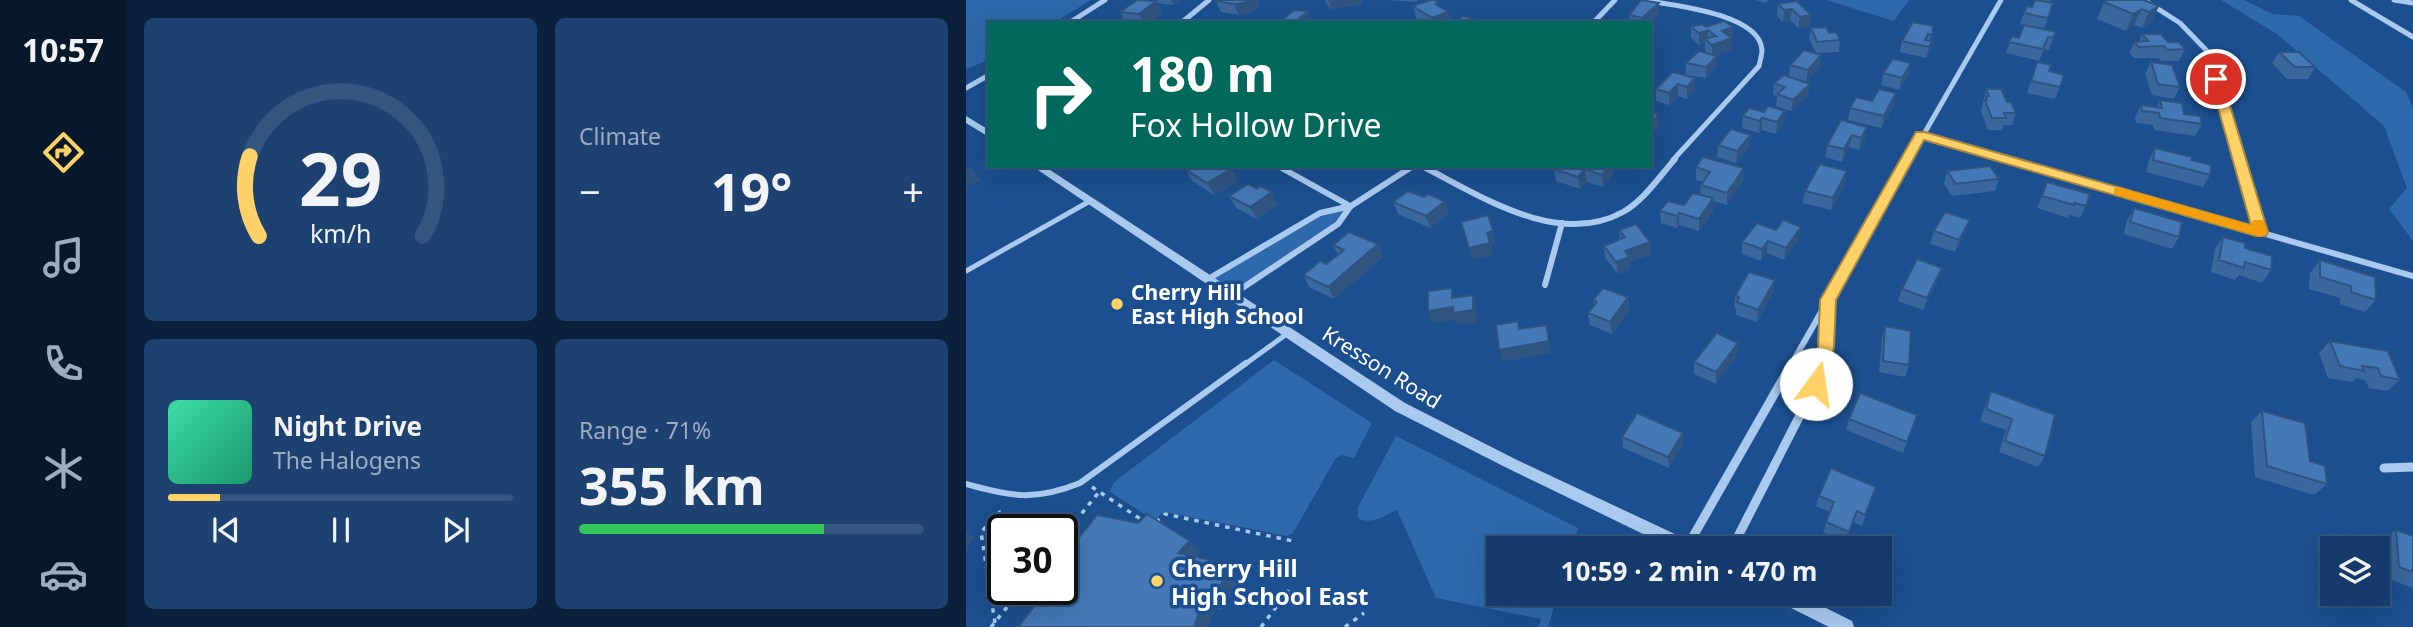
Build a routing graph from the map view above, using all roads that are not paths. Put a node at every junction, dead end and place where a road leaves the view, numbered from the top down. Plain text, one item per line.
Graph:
1 (1105, 0) edge
2 (1209, 0) edge
3 (1615, 0) edge
4 (1643, 0) edge
5 (2001, 0) edge
6 (2144, 0) edge
7 (2351, 0) edge
8 (2394, 0) edge
9 (2413, 3) edge
10 (1072, 21) edge
11 (1183, 21) edge
12 (1595, 21) edge
13 (2413, 37) edge
14 (987, 76) edge
15 (966, 88) edge
16 (966, 119) edge
17 (987, 133) edge
18 (1921, 135) junction
19 (1040, 168) edge
20 (1282, 168) edge
21 (1410, 168) edge
22 (1426, 168) edge
23 (1090, 201) junction
24 (1351, 206) junction
25 (1562, 223) junction
26 (2261, 232) junction
27 (966, 271) edge
28 (2413, 276) edge
29 (1208, 279) junction
30 (1545, 285) dead end
31 (1232, 295) junction
32 (1828, 300) junction
33 (1289, 332) junction
34 (2413, 467) edge
35 (2384, 468) dead end
36 (966, 484) edge
37 (1665, 536) edge
38 (1694, 536) edge
39 (1738, 536) edge
40 (1805, 606) edge
41 (1846, 627) edge

1 - 10 street
2 - 11 street
3 - 12 street
4 - 25 street
5 - 18 street
6 - 26 street
7 - 13 street
8 - 9 street
14 - 15 street
16 - 17 street
18 - 26 street
18 - 32 street
19 - 23 street, Kresson Road
20 - 24 street
21 - 24 street
22 - 25 street
23 - 27 lane
23 - 29 street, Kresson Road
24 - 29 street
24 - 31 street
25 - 30 street
26 - 28 street
29 - 31 street, Kresson Road
31 - 33 street, Kresson Road
32 - 38 street
32 - 39 street
33 - 36 lane
33 - 37 street, Kresson Road
34 - 35 street
40 - 41 street

